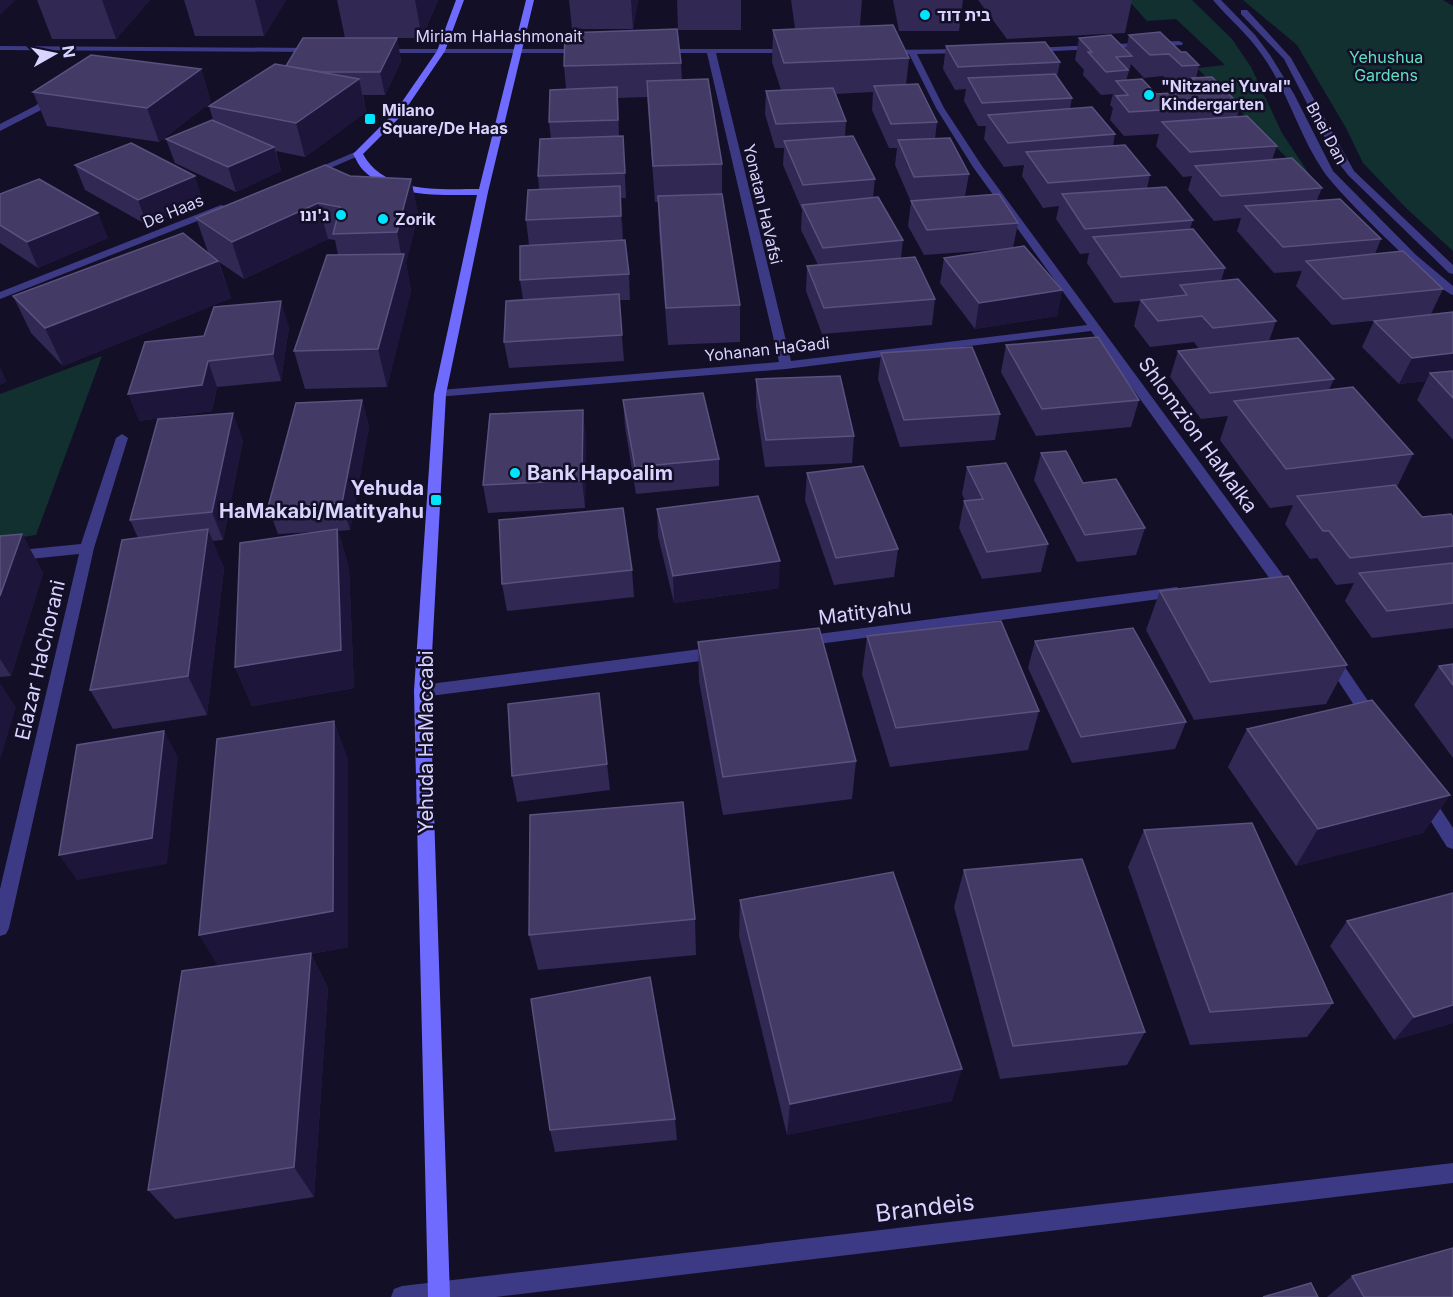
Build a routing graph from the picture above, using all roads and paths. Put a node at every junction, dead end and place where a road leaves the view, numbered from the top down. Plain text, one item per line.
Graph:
1 (460, 0) edge
2 (530, 0) edge
3 (1217, 0) edge
4 (1229, 0) edge
5 (1179, 43) dead end
6 (0, 48) edge
7 (106, 49) junction
8 (325, 50) edge
9 (519, 50) junction
10 (1019, 50) edge
11 (372, 51) edge
12 (441, 51) junction
13 (598, 51) edge
14 (655, 51) edge
15 (711, 51) junction
16 (806, 51) edge
17 (971, 51) edge
18 (877, 52) edge
19 (912, 52) junction
20 (98, 57) edge
21 (64, 89) edge
22 (0, 128) edge
23 (358, 154) junction
24 (304, 176) edge
25 (483, 192) junction
26 (228, 206) edge
27 (1453, 271) edge
28 (1453, 292) edge
29 (0, 296) edge
30 (1095, 327) junction
31 (786, 365) junction
32 (440, 394) junction
33 (122, 438) dead end
34 (87, 548) junction
35 (0, 557) edge
36 (1195, 590) edge
37 (1298, 608) edge
38 (790, 643) edge
39 (1323, 647) edge
40 (731, 651) edge
41 (422, 691) junction
42 (1375, 725) edge
43 (1421, 793) edge
44 (1453, 842) edge
45 (0, 928) edge
46 (1453, 1173) edge
47 (439, 1294) edge
48 (402, 1297) edge

1 - 12 street
2 - 9 street, Yehuda HaMaccabi
3 - 28 street, Bnei Dan
4 - 27 street, Bnei Dan
5 - 10 street
6 - 7 street
7 - 8 street
7 - 20 street
9 - 12 street, Miriam HaHashmonait
9 - 13 street, Miriam HaHashmonait
9 - 25 street, Yehuda HaMaccabi
11 - 12 street, Miriam HaHashmonait
12 - 23 street
14 - 15 street
15 - 16 street
15 - 31 street, Yonatan HaVafsi
17 - 19 street
18 - 19 street
19 - 30 street, Shlomzion HaMalka
21 - 22 street
23 - 24 street
23 - 25 street
25 - 32 street, Yehuda HaMaccabi
26 - 29 street, De Haas
30 - 31 street, Yohanan HaGadi
30 - 37 street, Shlomzion HaMalka
31 - 32 street, Yohanan HaGadi
32 - 41 street, Yehuda HaMaccabi
33 - 34 street, Elazar HaChorani
34 - 35 street
34 - 45 street, Elazar HaChorani
36 - 38 street, Matityahu
39 - 42 street
40 - 41 street
41 - 47 street, Yehuda HaMaccabi
43 - 44 street
46 - 47 street, Brandeis
47 - 48 street, Brandeis

